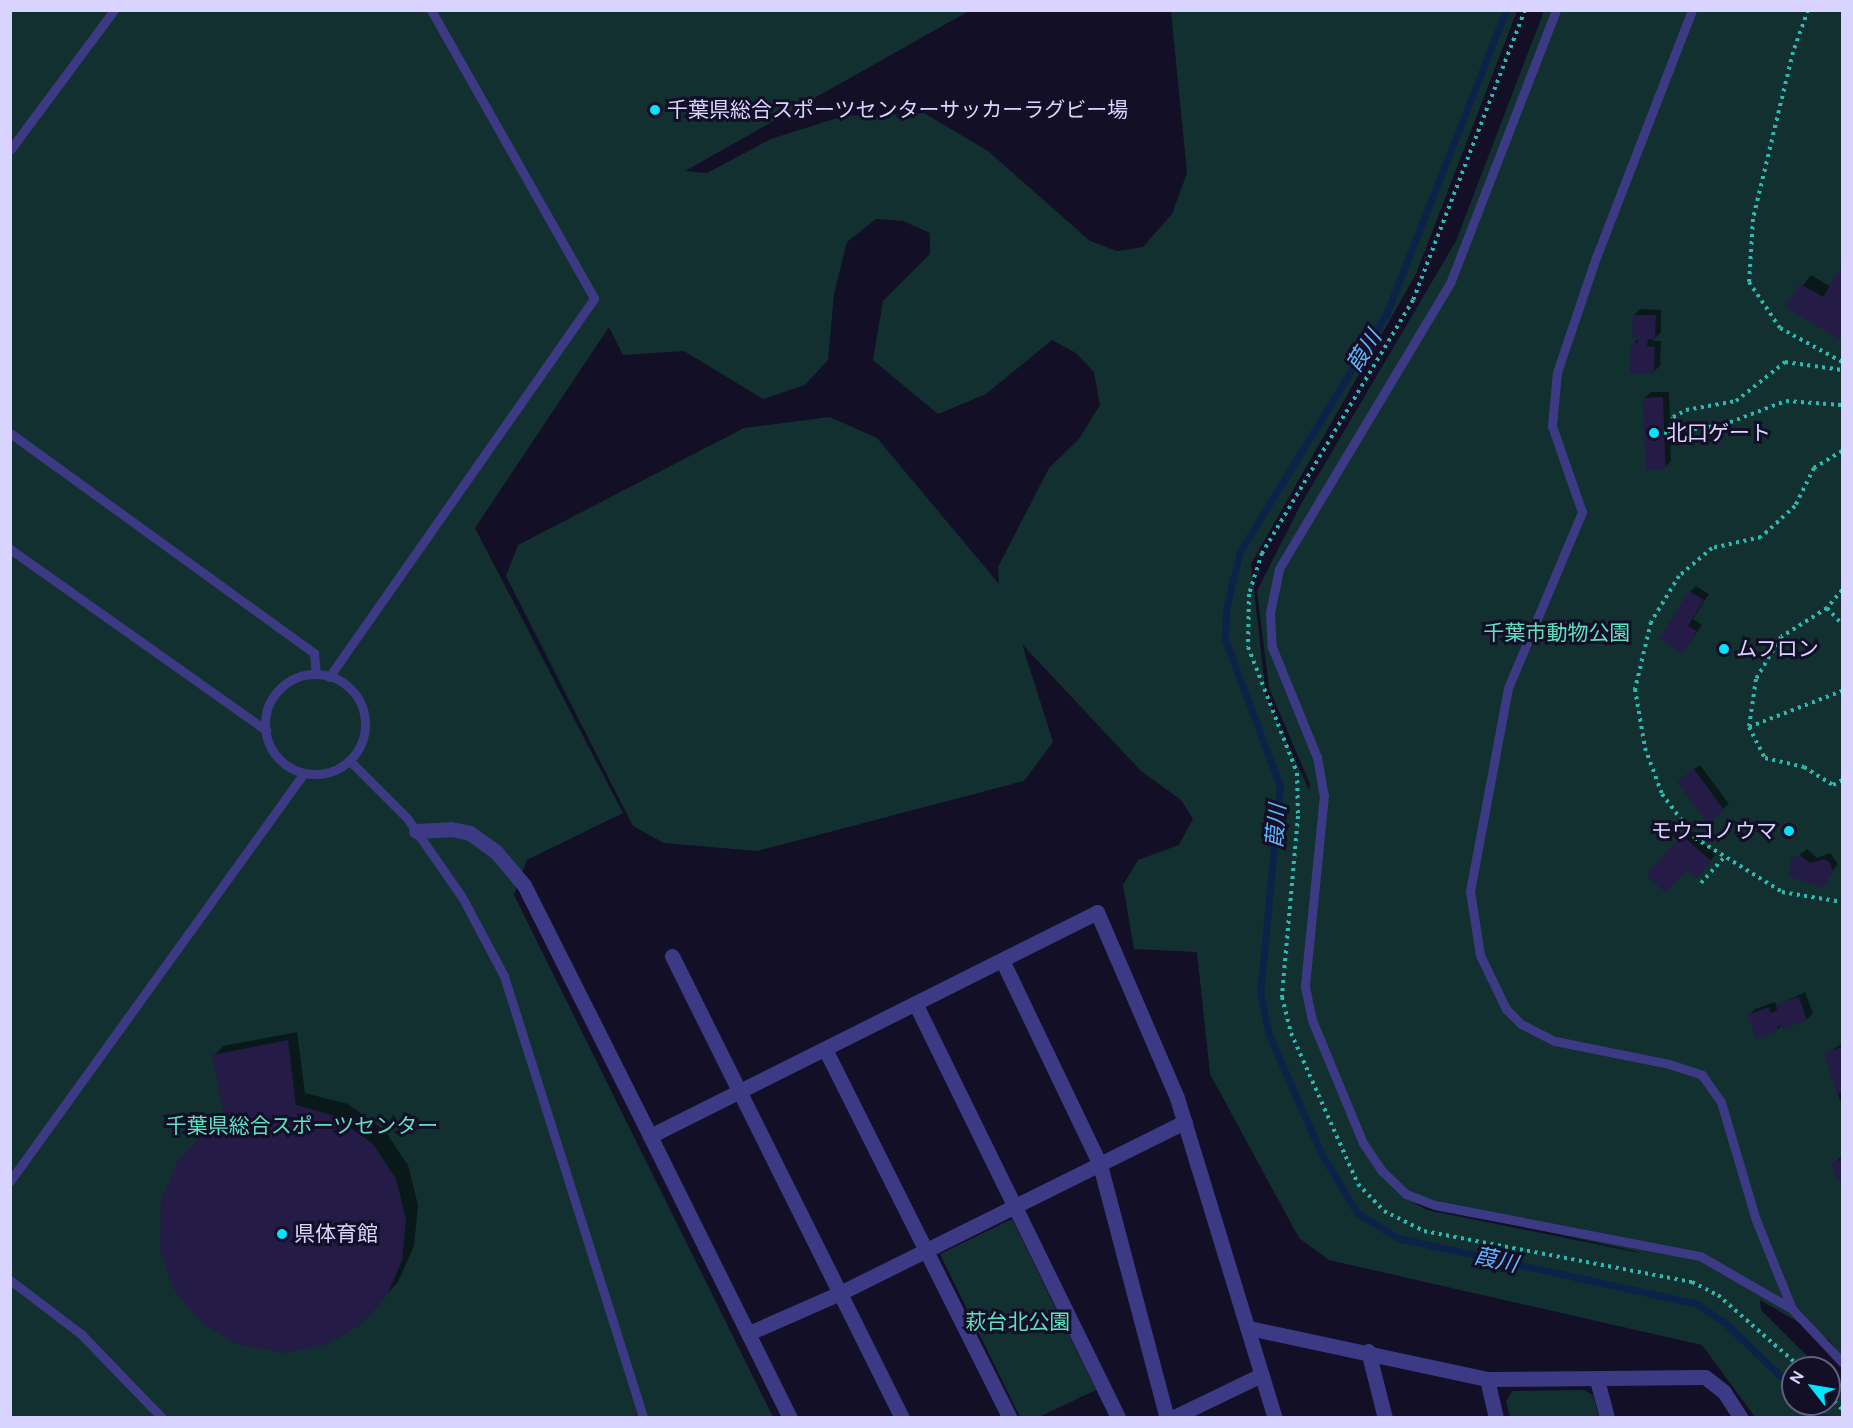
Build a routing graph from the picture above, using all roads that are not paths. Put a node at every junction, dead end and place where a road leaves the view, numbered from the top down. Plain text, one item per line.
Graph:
1 (114, 10) edge
2 (431, 10) edge
3 (1556, 10) edge
4 (1692, 10) edge
5 (10, 150) edge
6 (10, 433) edge
7 (10, 549) edge
8 (316, 674) junction
9 (329, 677) junction
10 (266, 730) junction
11 (350, 761) junction
12 (304, 772) junction
13 (416, 831) junction
14 (672, 956) dead end
15 (1002, 960) junction
16 (915, 1003) junction
17 (825, 1049) junction
18 (740, 1090) junction
19 (1185, 1122) junction
20 (650, 1136) junction
21 (1100, 1165) junction
22 (10, 1181) edge
23 (1013, 1206) junction
24 (926, 1249) junction
25 (10, 1280) edge
26 (840, 1293) junction
27 (1792, 1309) junction
28 (1249, 1328) junction
29 (749, 1333) junction
30 (1368, 1351) junction
31 (1842, 1362) edge
32 (1261, 1374) junction
33 (1487, 1379) junction
34 (1597, 1380) junction
35 (162, 1418) edge
36 (643, 1418) edge
37 (790, 1418) edge
38 (902, 1418) edge
39 (1010, 1418) edge
40 (1118, 1418) edge
41 (1167, 1418) edge
42 (1172, 1418) edge
43 (1275, 1418) edge
44 (1385, 1418) edge
45 (1496, 1418) edge
46 (1607, 1418) edge
47 (1741, 1418) edge

1 - 5 lane
2 - 9 lane
3 - 27 lane
4 - 27 lane
6 - 8 lane
7 - 10 lane
8 - 9 lane
8 - 10 lane
9 - 11 lane
10 - 12 lane
11 - 12 lane
11 - 13 lane
12 - 22 lane
13 - 20 street
13 - 36 lane
14 - 18 street
15 - 16 street
15 - 19 street
15 - 21 street
16 - 17 street
16 - 23 street
17 - 18 street
17 - 24 street
18 - 20 street
18 - 26 street
19 - 21 street
19 - 28 street
20 - 29 street
21 - 23 street
21 - 41 street
23 - 24 street
23 - 40 street
24 - 26 street
24 - 39 street
25 - 35 lane
26 - 29 street
26 - 38 street
27 - 31 lane
28 - 30 street
28 - 32 street
29 - 37 street
30 - 33 street
30 - 44 street
32 - 42 street
32 - 43 street
33 - 34 street
33 - 45 street
34 - 46 street
34 - 47 street

